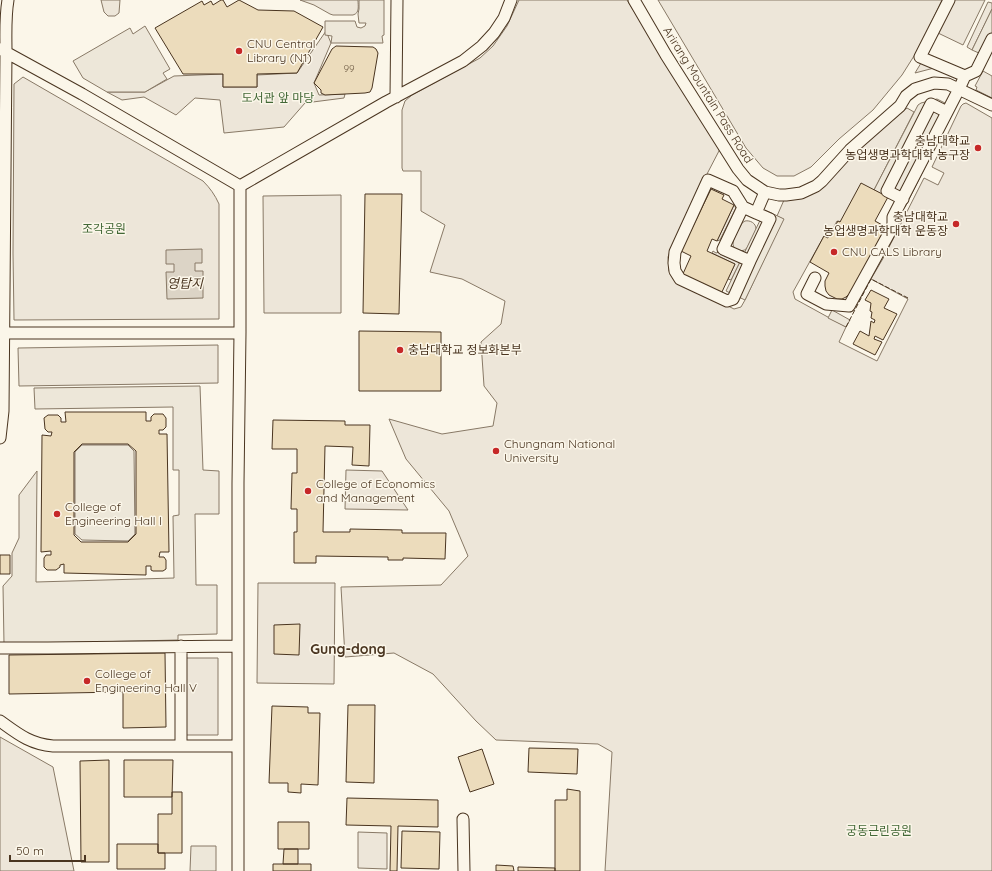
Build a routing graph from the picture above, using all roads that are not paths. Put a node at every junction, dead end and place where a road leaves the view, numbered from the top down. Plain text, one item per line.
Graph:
1 (8, 0) edge
2 (397, 0) edge
3 (511, 0) edge
4 (634, 0) edge
5 (949, 0) edge
6 (992, 38) edge
7 (3, 51) edge
8 (964, 76) junction
9 (959, 89) junction
10 (396, 97) junction
11 (992, 105) edge
12 (947, 112) junction
13 (240, 186) junction
14 (765, 192) junction
15 (903, 199) junction
16 (743, 207) junction
17 (756, 213) junction
18 (750, 261) junction
19 (815, 278) dead end
20 (2, 333) edge
21 (240, 333) junction
22 (0, 438) edge
23 (181, 646) junction
24 (238, 646) junction
25 (0, 648) edge
26 (0, 721) edge
27 (181, 746) junction
28 (238, 746) junction
29 (463, 819) dead end
30 (238, 871) edge
31 (464, 871) edge

1 - 7 street
2 - 10 street
3 - 10 street
4 - 14 street, Arirang Mountain Pass Road
5 - 8 street
6 - 8 street
7 - 13 street
7 - 20 street
8 - 9 street
9 - 11 street
9 - 12 street
9 - 14 street, Arirang Mountain Pass Road
10 - 13 street
12 - 15 street
12 - 15 street
13 - 21 street
14 - 17 street
15 - 19 street
16 - 17 street
16 - 18 street
16 - 18 street
17 - 18 street
20 - 21 street
20 - 22 street
21 - 24 street
23 - 24 street
23 - 25 street
23 - 27 street
24 - 28 street
26 - 27 street
27 - 28 street
28 - 30 street
29 - 31 street

